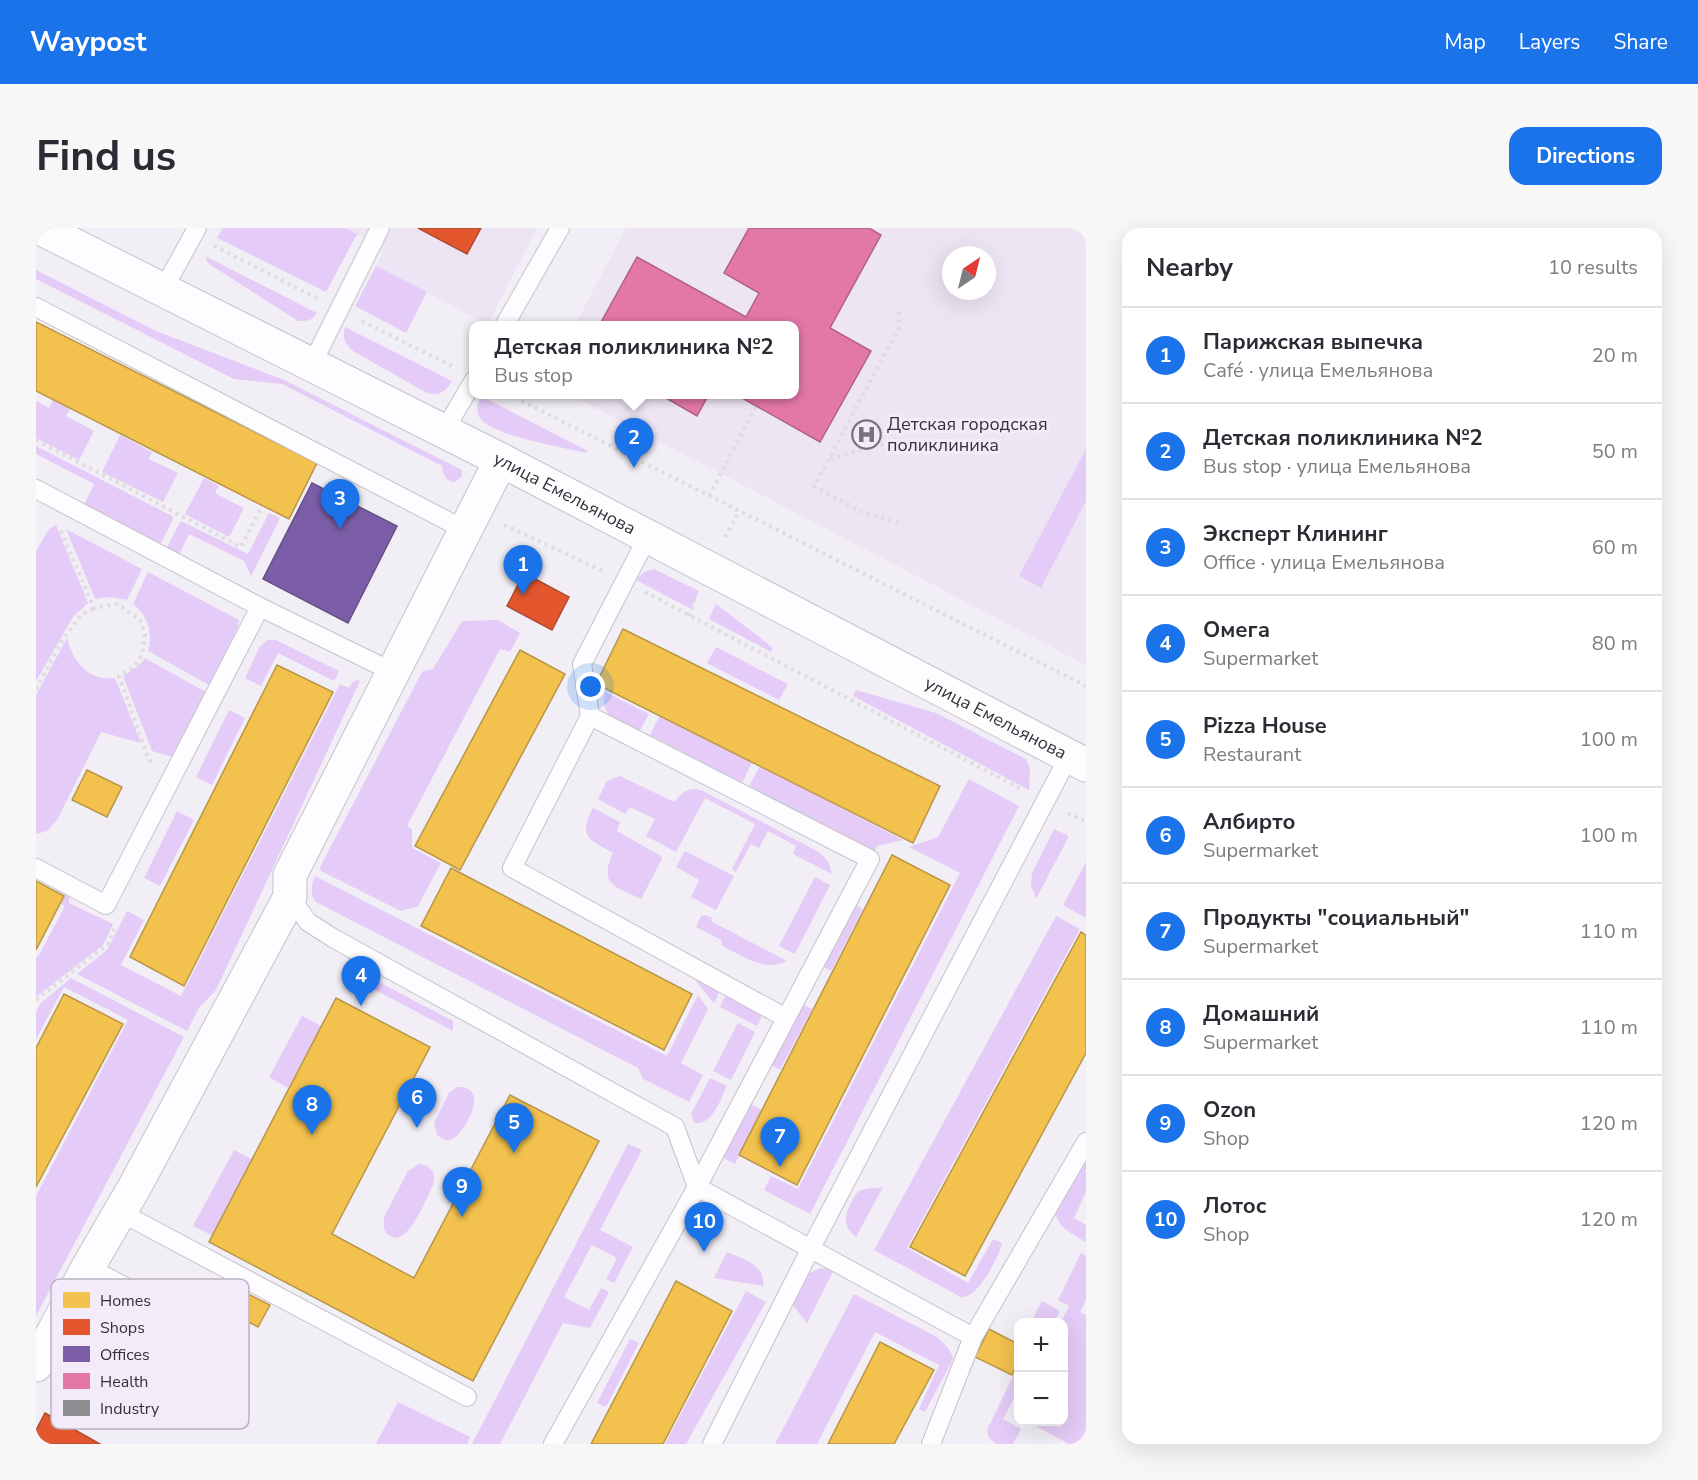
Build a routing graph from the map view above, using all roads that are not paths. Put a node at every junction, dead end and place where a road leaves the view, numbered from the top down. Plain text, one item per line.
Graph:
1 (40, 228) edge
2 (197, 228) edge
3 (380, 228) edge
4 (560, 228) edge
5 (163, 290) junction
6 (36, 307) edge
7 (507, 321) edge
8 (312, 364) junction
9 (469, 388) edge
10 (444, 431) junction
11 (501, 460) junction
12 (36, 489) edge
13 (470, 521) junction
14 (648, 536) junction
15 (260, 607) junction
16 (393, 672) junction
17 (590, 716) junction
18 (1078, 761) edge
19 (36, 868) edge
20 (290, 897) junction
21 (786, 1018) junction
22 (1086, 1142) edge
23 (697, 1187) junction
24 (120, 1212) junction
25 (811, 1248) junction
26 (88, 1267) junction
27 (82, 1279) edge
28 (111, 1279) edge
29 (245, 1279) edge
30 (249, 1281) edge
31 (51, 1337) edge
32 (973, 1337) junction
33 (36, 1365) edge
34 (467, 1398) dead end
35 (554, 1444) edge
36 (711, 1444) edge
37 (931, 1444) edge

1 - 5 main road, улица Емельянова
2 - 5 lane
3 - 8 lane
4 - 7 lane
5 - 8 main road, улица Емельянова
6 - 13 lane
8 - 10 main road, улица Емельянова
9 - 10 lane
10 - 11 main road, улица Емельянова
11 - 13 main road
11 - 14 main road, улица Емельянова
12 - 15 lane
13 - 16 main road
14 - 17 lane
14 - 18 main road, улица Емельянова
15 - 16 lane
15 - 19 lane
16 - 20 main road
17 - 21 lane
17 - 21 lane
18 - 25 lane
20 - 23 lane
20 - 24 main road
21 - 23 lane
22 - 32 lane
23 - 25 lane
23 - 35 lane
24 - 26 main road
24 - 29 lane
25 - 32 lane
25 - 36 lane
26 - 27 main road
26 - 28 lane
30 - 34 lane
31 - 33 main road
32 - 37 lane

